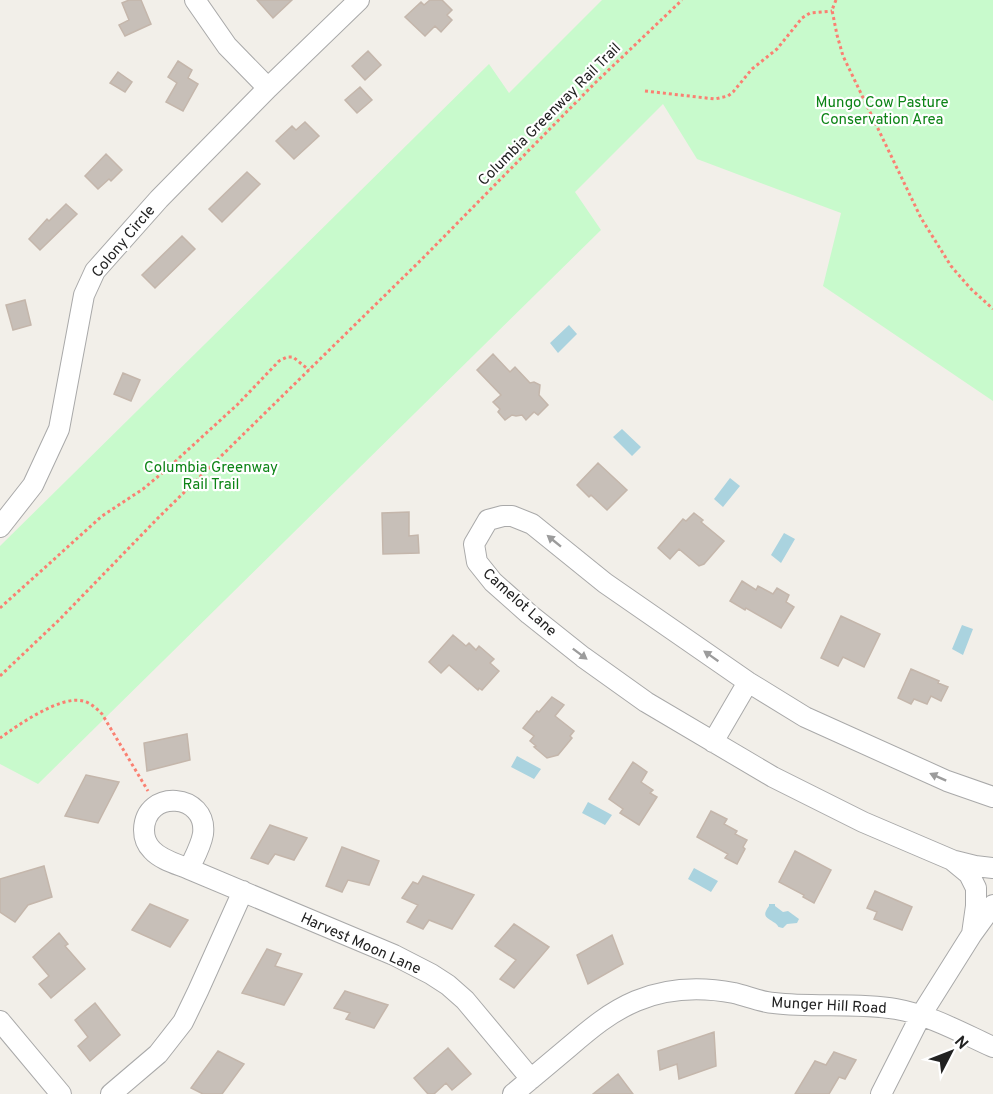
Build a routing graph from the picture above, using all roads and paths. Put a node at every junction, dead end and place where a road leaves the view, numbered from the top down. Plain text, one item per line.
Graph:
1 (195, 0) edge
2 (359, 0) edge
3 (682, 0) edge
4 (836, 0) edge
5 (832, 10) junction
6 (268, 88) junction
7 (645, 91) dead end
8 (993, 309) edge
9 (309, 370) junction
10 (0, 527) edge
11 (0, 608) edge
12 (0, 676) edge
13 (748, 682) junction
14 (0, 738) edge
15 (713, 742) junction
16 (993, 797) edge
17 (156, 806) junction
18 (952, 860) junction
19 (993, 868) edge
20 (189, 869) junction
21 (243, 891) junction
22 (993, 905) edge
23 (972, 934) junction
24 (921, 1015) junction
25 (0, 1021) edge
26 (993, 1047) edge
27 (531, 1079) junction
28 (61, 1094) edge
29 (111, 1094) edge
30 (513, 1094) edge
31 (881, 1094) edge

1 - 6 street
2 - 6 street, Colony Circle
3 - 9 path, Columbia Greenway Rail Trail
4 - 5 path
5 - 7 path
5 - 8 path
6 - 10 street, Colony Circle
9 - 11 path
9 - 12 path, Columbia Greenway Rail Trail
13 - 15 street
13 -> 15 street, Camelot Lane
16 -> 13 street, Camelot Lane
14 - 17 path
15 - 18 street, Camelot Lane
17 - 20 street, Harvest Moon Lane
17 - 20 street
18 - 19 street, Camelot Lane
18 - 23 street, Camelot Lane
20 - 21 street, Harvest Moon Lane
21 - 27 street, Harvest Moon Lane
21 - 29 street
22 - 23 street, Camelot Lane
23 - 24 street, Camelot Lane
24 - 26 street, Munger Hill Road
24 - 27 street, Munger Hill Road
24 - 31 street, Camelot Lane
25 - 28 street
27 - 30 street, Munger Hill Road

